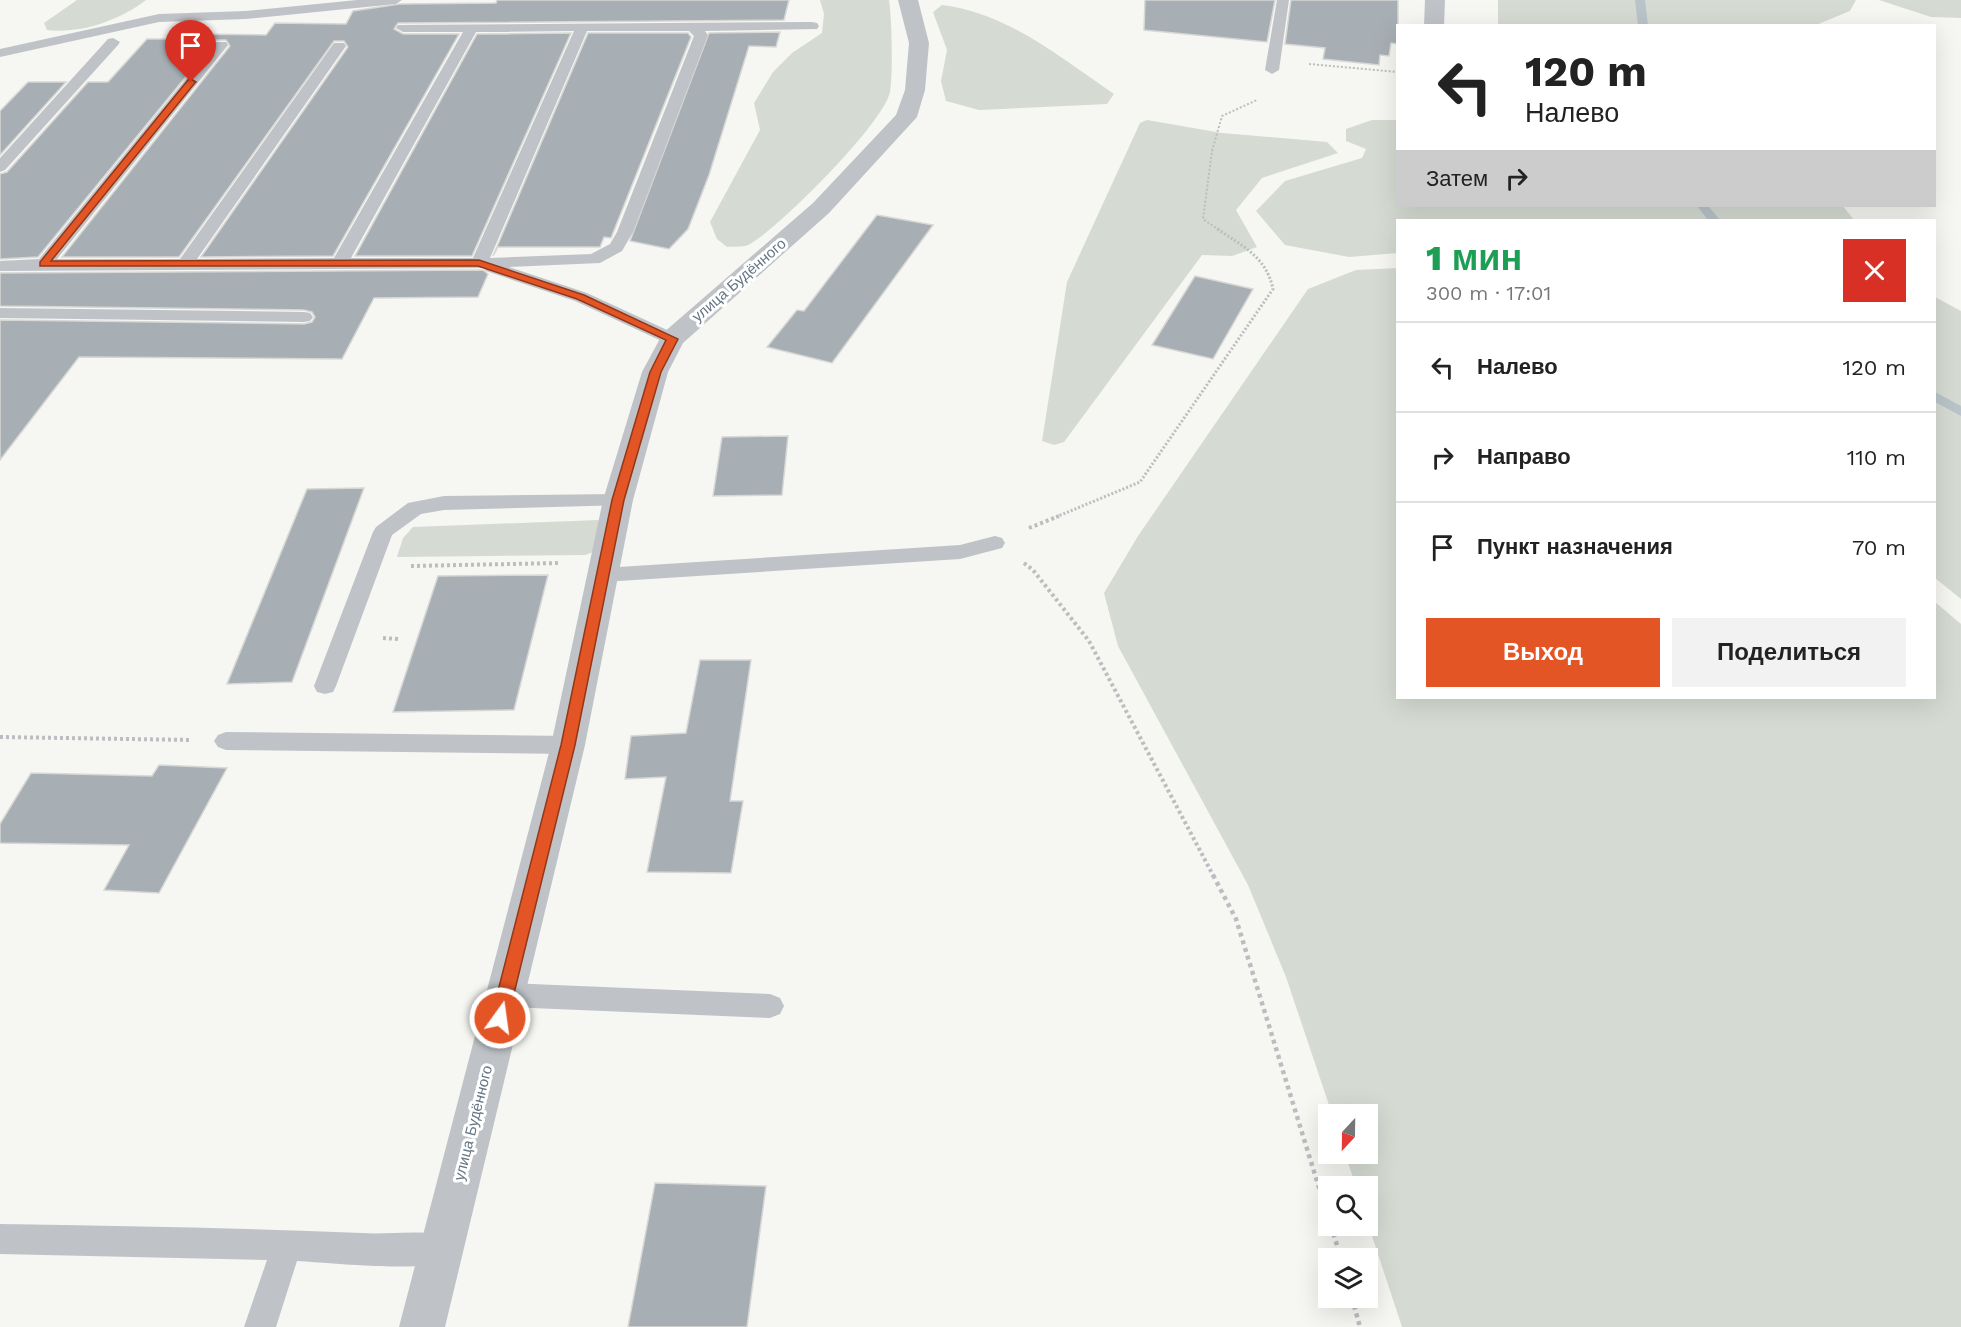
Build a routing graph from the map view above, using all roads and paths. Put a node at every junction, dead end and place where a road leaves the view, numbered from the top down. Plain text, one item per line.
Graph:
1 (396, 0) edge
2 (908, 0) edge
3 (1283, 0) edge
4 (1434, 0) edge
5 (172, 3) dead end
6 (159, 18) junction
7 (1434, 24) edge
8 (812, 26) dead end
9 (693, 27) junction
10 (403, 28) dead end
11 (582, 28) junction
12 (471, 29) junction
13 (113, 42) dead end
14 (221, 45) dead end
15 (339, 46) dead end
16 (0, 52) edge
17 (1273, 66) junction
18 (1396, 72) edge
19 (0, 167) edge
20 (479, 263) junction
21 (44, 264) junction
22 (186, 264) junction
23 (339, 264) junction
24 (0, 267) edge
25 (0, 313) edge
26 (304, 317) dead end
27 (672, 339) junction
28 (618, 500) junction
29 (995, 543) junction
30 (370, 566) junction
31 (604, 569) junction
32 (325, 686) dead end
33 (0, 737) edge
34 (226, 741) joint
35 (568, 745) junction
36 (506, 995) junction
37 (770, 1006) dead end
38 (1318, 1184) edge
39 (0, 1239) edge
40 (287, 1245) junction
41 (442, 1249) junction
42 (1355, 1308) edge
43 (260, 1327) edge
44 (422, 1327) edge
45 (1360, 1327) edge

1 - 6 lane
2 - 27 street, улица Будённого
3 - 17 lane
4 - 7 street
5 - 6 lane
6 - 16 lane
8 - 9 lane
9 - 11 lane
9 - 20 lane
10 - 12 lane
11 - 12 lane
11 - 20 lane
12 - 23 lane
13 - 19 lane
14 - 21 lane
15 - 22 lane
17 - 18 path
17 - 29 path
20 - 23 lane
20 - 27 lane
21 - 22 lane
21 - 24 lane
22 - 23 lane
25 - 26 lane
27 - 28 street, улица Будённого
28 - 30 lane
28 - 31 street, улица Будённого
29 - 31 lane
29 - 38 path
30 - 31 path
30 - 32 lane
31 - 35 street, улица Будённого
33 - 34 path
34 - 35 lane
35 - 36 street, улица Будённого
36 - 37 lane
36 - 41 street, улица Будённого
39 - 40 lane
40 - 41 lane
40 - 43 lane
41 - 44 street, улица Будённого
42 - 45 path

